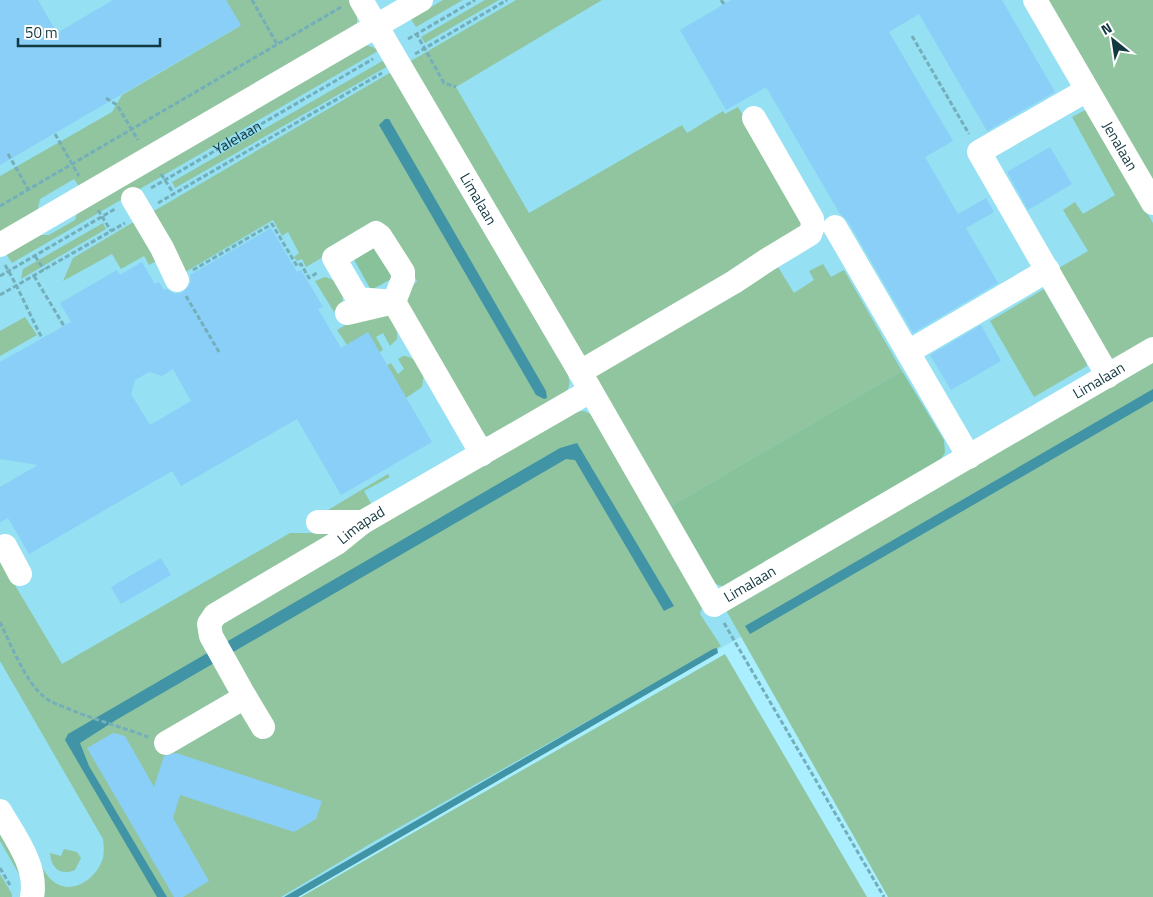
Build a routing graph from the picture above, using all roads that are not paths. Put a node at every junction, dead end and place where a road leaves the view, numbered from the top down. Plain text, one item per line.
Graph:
1 (1035, 0) edge
2 (354, 2) edge
3 (412, 6) edge
4 (377, 26) junction
5 (1087, 90) junction
6 (754, 118) dead end
7 (1153, 203) edge
8 (137, 206) road end
9 (835, 227) dead end
10 (0, 245) edge
11 (1048, 270) junction
12 (176, 280) road end
13 (394, 302) junction
14 (346, 313) dead end
15 (1153, 349) edge
16 (908, 352) junction
17 (1108, 376) junction
18 (585, 381) junction
19 (482, 454) junction
20 (969, 457) junction
21 (318, 522) dead end
22 (363, 522) junction
23 (5, 546) dead end
24 (20, 574) dead end
25 (245, 696) junction
26 (263, 727) dead end
27 (166, 743) dead end
28 (0, 811) edge
29 (22, 892) edge

1 - 5 street, Jenalaan
2 - 4 street, Limalaan
3 - 4 street, Yalelaan
4 - 10 street, Yalelaan
4 - 18 street, Limalaan
5 - 7 street, Jenalaan
5 - 11 street
6 - 18 street
8 - 12 street
9 - 16 street
11 - 16 street
11 - 17 street
13 - 13 street
13 - 14 street
13 - 19 street
15 - 17 street, Limalaan
16 - 20 street
17 - 20 street, Limalaan
18 - 19 street, Limapad
18 - 20 street, Limalaan
19 - 22 street, Limapad
21 - 22 street
22 - 25 street, Limapad
23 - 24 street
25 - 26 street, Limapad
25 - 27 street
28 - 29 street

